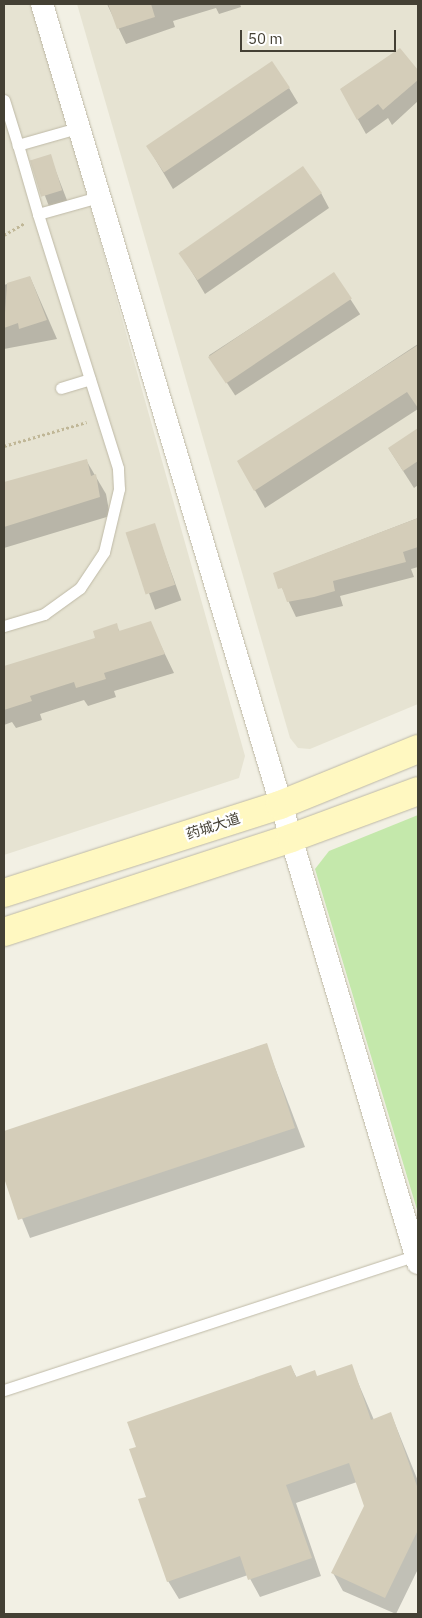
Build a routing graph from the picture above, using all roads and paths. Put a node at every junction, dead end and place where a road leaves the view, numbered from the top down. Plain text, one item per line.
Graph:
1 (42, 4) edge
2 (4, 100) edge
3 (81, 127) junction
4 (18, 145) junction
5 (102, 196) junction
6 (38, 214) junction
7 (4, 235) edge
8 (90, 379) junction
9 (61, 388) dead end
10 (102, 417) junction
11 (4, 446) edge
12 (4, 626) edge
13 (418, 749) edge
14 (418, 791) edge
15 (280, 805) junction
16 (291, 838) junction
17 (4, 893) edge
18 (4, 932) edge
19 (418, 1258) edge
20 (4, 1390) edge

1 - 3 street
2 - 4 lane
3 - 4 lane
3 - 5 street
4 - 6 lane
5 - 6 lane
5 - 15 street
6 - 7 path
6 - 8 lane
8 - 9 lane
8 - 10 lane
10 - 11 path
10 - 12 lane
13 - 15 main road, 药城大道
14 - 16 main road
15 - 16 street
15 - 17 main road, 药城大道
16 - 18 main road
16 - 19 street
19 - 20 lane

